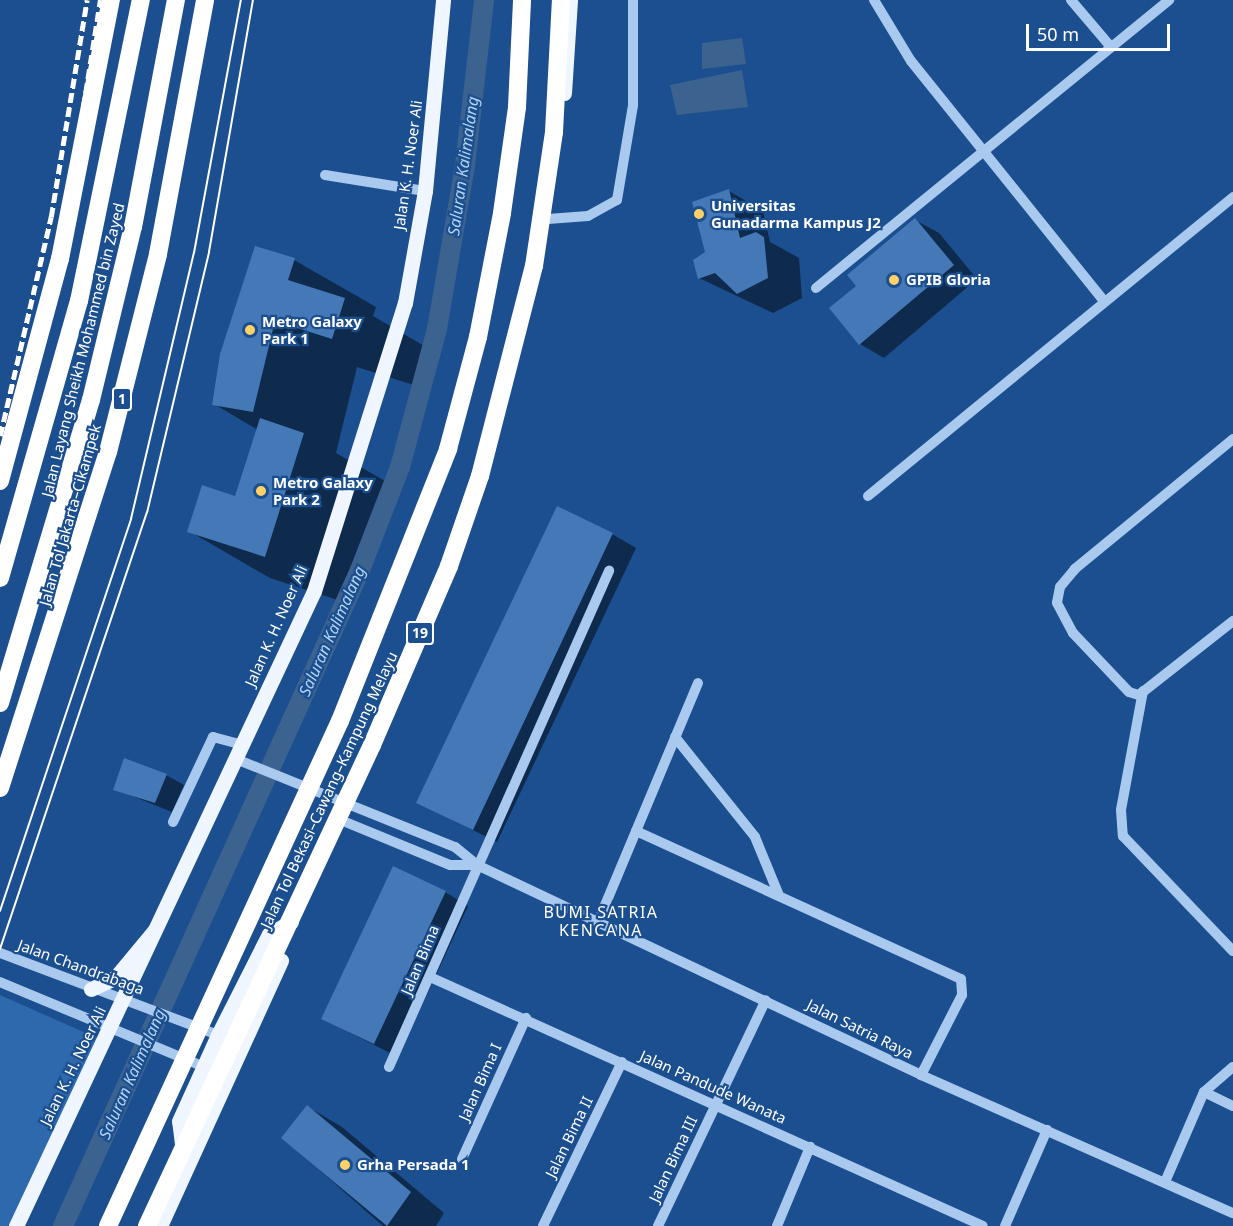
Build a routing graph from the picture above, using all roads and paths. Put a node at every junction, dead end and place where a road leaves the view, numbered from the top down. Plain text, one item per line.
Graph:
1 (111, 0) edge
2 (141, 0) edge
3 (176, 0) edge
4 (205, 0) edge
5 (443, 0) edge
6 (522, 0) edge
7 (561, 0) edge
8 (570, 0) edge
9 (633, 0) edge
10 (874, 0) edge
11 (1071, 0) edge
12 (1169, 0) edge
13 (1111, 47) junction
14 (982, 153) junction
15 (325, 175) dead end
16 (424, 191) junction
17 (1233, 197) edge
18 (548, 219) junction
19 (816, 288) dead end
20 (1103, 300) junction
21 (1233, 439) edge
22 (0, 481) edge
23 (868, 496) dead end
24 (609, 570) dead end
25 (0, 578) edge
26 (1233, 621) edge
27 (698, 683) dead end
28 (1143, 692) junction
29 (0, 703) edge
30 (675, 737) junction
31 (243, 756) junction
32 (0, 788) edge
33 (347, 813) junction
34 (173, 822) dead end
35 (636, 831) junction
36 (477, 865) junction
37 (778, 893) junction
38 (301, 916) junction
39 (598, 922) junction
40 (161, 924) junction
41 (1233, 951) edge
42 (0, 953) edge
43 (430, 977) junction
44 (0, 982) edge
45 (91, 989) junction
46 (766, 1000) junction
47 (133, 1001) junction
48 (526, 1018) junction
49 (117, 1031) junction
50 (218, 1035) junction
51 (622, 1062) junction
52 (204, 1066) junction
53 (389, 1067) dead end
54 (1233, 1068) edge
55 (921, 1075) junction
56 (1204, 1092) junction
57 (714, 1104) junction
58 (1233, 1106) edge
59 (1047, 1130) junction
60 (810, 1147) junction
61 (462, 1159) dead end
62 (185, 1172) junction
63 (1165, 1182) junction
64 (1233, 1213) edge
65 (16, 1226) edge
66 (108, 1226) edge
67 (147, 1226) edge
68 (160, 1226) edge
69 (543, 1226) edge
70 (658, 1226) edge
71 (777, 1226) edge
72 (983, 1226) edge
73 (1005, 1226) edge

1 - 22 highway
2 - 25 highway, Jalan Layang Sheikh Mohammed bin Zayed
3 - 29 highway, Jalan Layang Sheikh Mohammed bin Zayed / 1
4 - 32 highway, Jalan Tol Jakarta–Cikampek / 1
5 - 16 main road, Jalan K. H. Noer Ali
6 - 66 highway, Jalan Tol Bekasi–Cawang–Kampung Melayu / 19, bridge
7 - 67 highway, Jalan Tol Bekasi–Cawang–Kampung Melayu / 19, bridge
8 - 18 main road
9 - 18 street
10 - 14 street
11 - 13 street
12 - 13 street
13 - 14 street
14 - 19 street
14 - 20 street
15 - 16 street
16 - 31 main road, Jalan K. H. Noer Ali
17 - 20 street
18 - 33 main road
20 - 23 street
21 - 28 street
24 - 36 street, Jalan Bima
26 - 28 street
27 - 30 street
28 - 41 street
30 - 35 street
30 - 37 street
31 - 33 street
31 - 34 street
31 - 40 main road, Jalan K. H. Noer Ali
33 - 36 street, Jalan Satria Raya
33 - 36 street, Jalan Satria Raya
33 - 38 main road
35 - 37 street
35 - 39 street
36 - 39 street, Jalan Satria Raya
36 - 43 street, Jalan Bima
37 - 55 street
38 - 50 main road
38 - 62 main road
39 - 46 street, Jalan Satria Raya
40 - 45 main road
40 - 47 main road, Jalan K. H. Noer Ali
42 - 45 street, Jalan Chandrabaga
43 - 48 street, Jalan Pandude Wanata
43 - 53 street, Jalan Bima
44 - 49 street
45 - 47 street, Jalan Chandrabaga
46 - 55 street, Jalan Satria Raya
46 - 57 street, Jalan Bima III
47 - 49 main road, Jalan K. H. Noer Ali
47 - 50 street, Jalan Chandrabaga
48 - 51 street, Jalan Pandude Wanata
48 - 61 street, Jalan Bima I
49 - 52 street
49 - 65 main road, Jalan K. H. Noer Ali
50 - 52 main road
51 - 57 street, Jalan Pandude Wanata
51 - 69 street, Jalan Bima II
52 - 62 main road
54 - 56 street
55 - 59 street, Jalan Satria Raya
56 - 58 street
56 - 63 street
57 - 60 street, Jalan Pandude Wanata
57 - 70 street, Jalan Bima III
59 - 63 street, Jalan Satria Raya
59 - 73 street
60 - 71 street
60 - 72 street, Jalan Pandude Wanata
62 - 68 main road
63 - 64 street, Jalan Satria Raya

